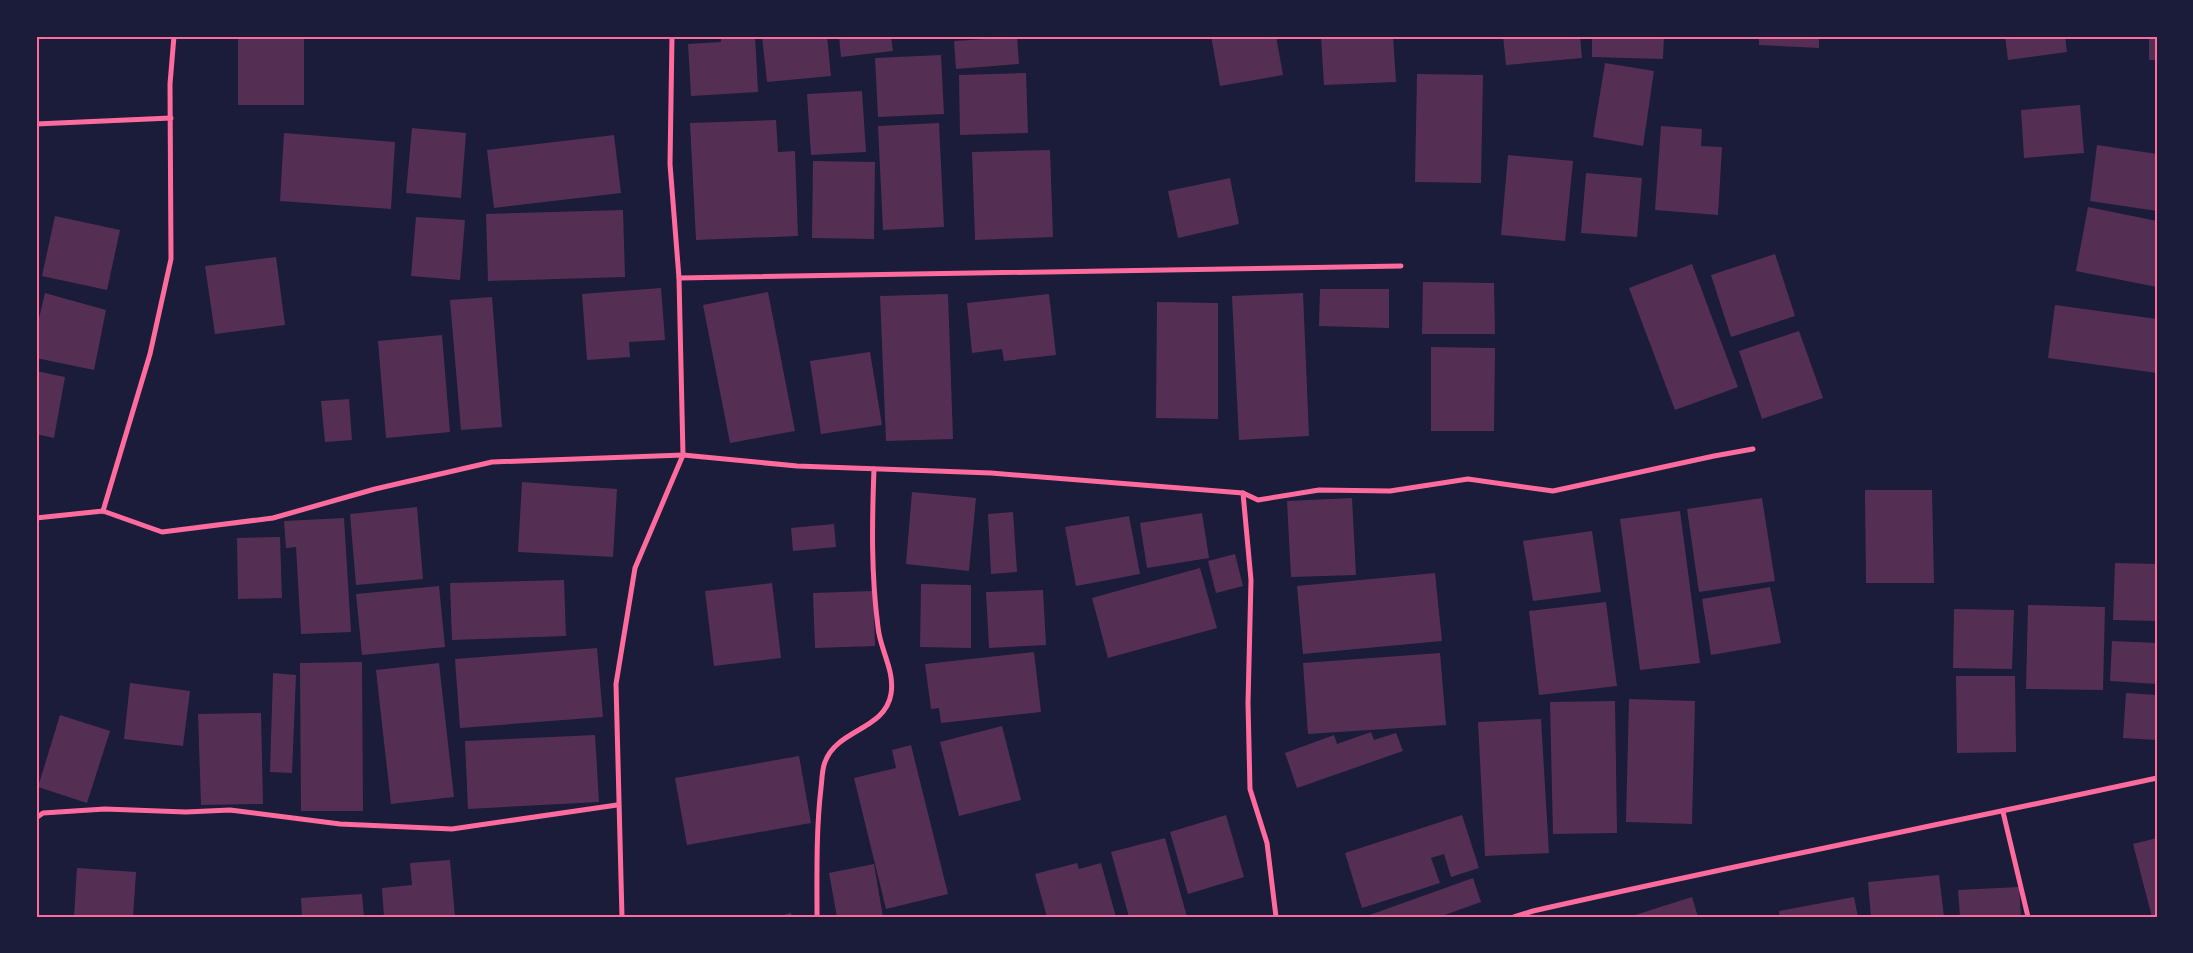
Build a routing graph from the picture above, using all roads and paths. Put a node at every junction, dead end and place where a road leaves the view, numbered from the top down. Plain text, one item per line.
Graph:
1 (174, 36) edge
2 (672, 36) edge
3 (171, 118) junction
4 (36, 124) edge
5 (1401, 266) dead end
6 (679, 278) junction
7 (1753, 450) dead end
8 (683, 455) junction
9 (874, 469) junction
10 (1243, 493) junction
11 (103, 511) junction
12 (36, 518) edge
13 (2157, 778) edge
14 (617, 805) junction
15 (2003, 812) junction
16 (36, 818) edge
17 (622, 917) edge
18 (817, 917) edge
19 (1276, 917) edge
20 (1514, 917) edge
21 (2028, 917) edge

1 - 3 street
2 - 6 street
3 - 4 street
3 - 11 street
5 - 6 street
6 - 8 street
7 - 10 street
8 - 9 street
8 - 11 street
8 - 14 street
9 - 10 street
9 - 18 street
10 - 19 street
11 - 12 street
13 - 15 street
14 - 16 street
14 - 17 street
15 - 20 street
15 - 21 street

